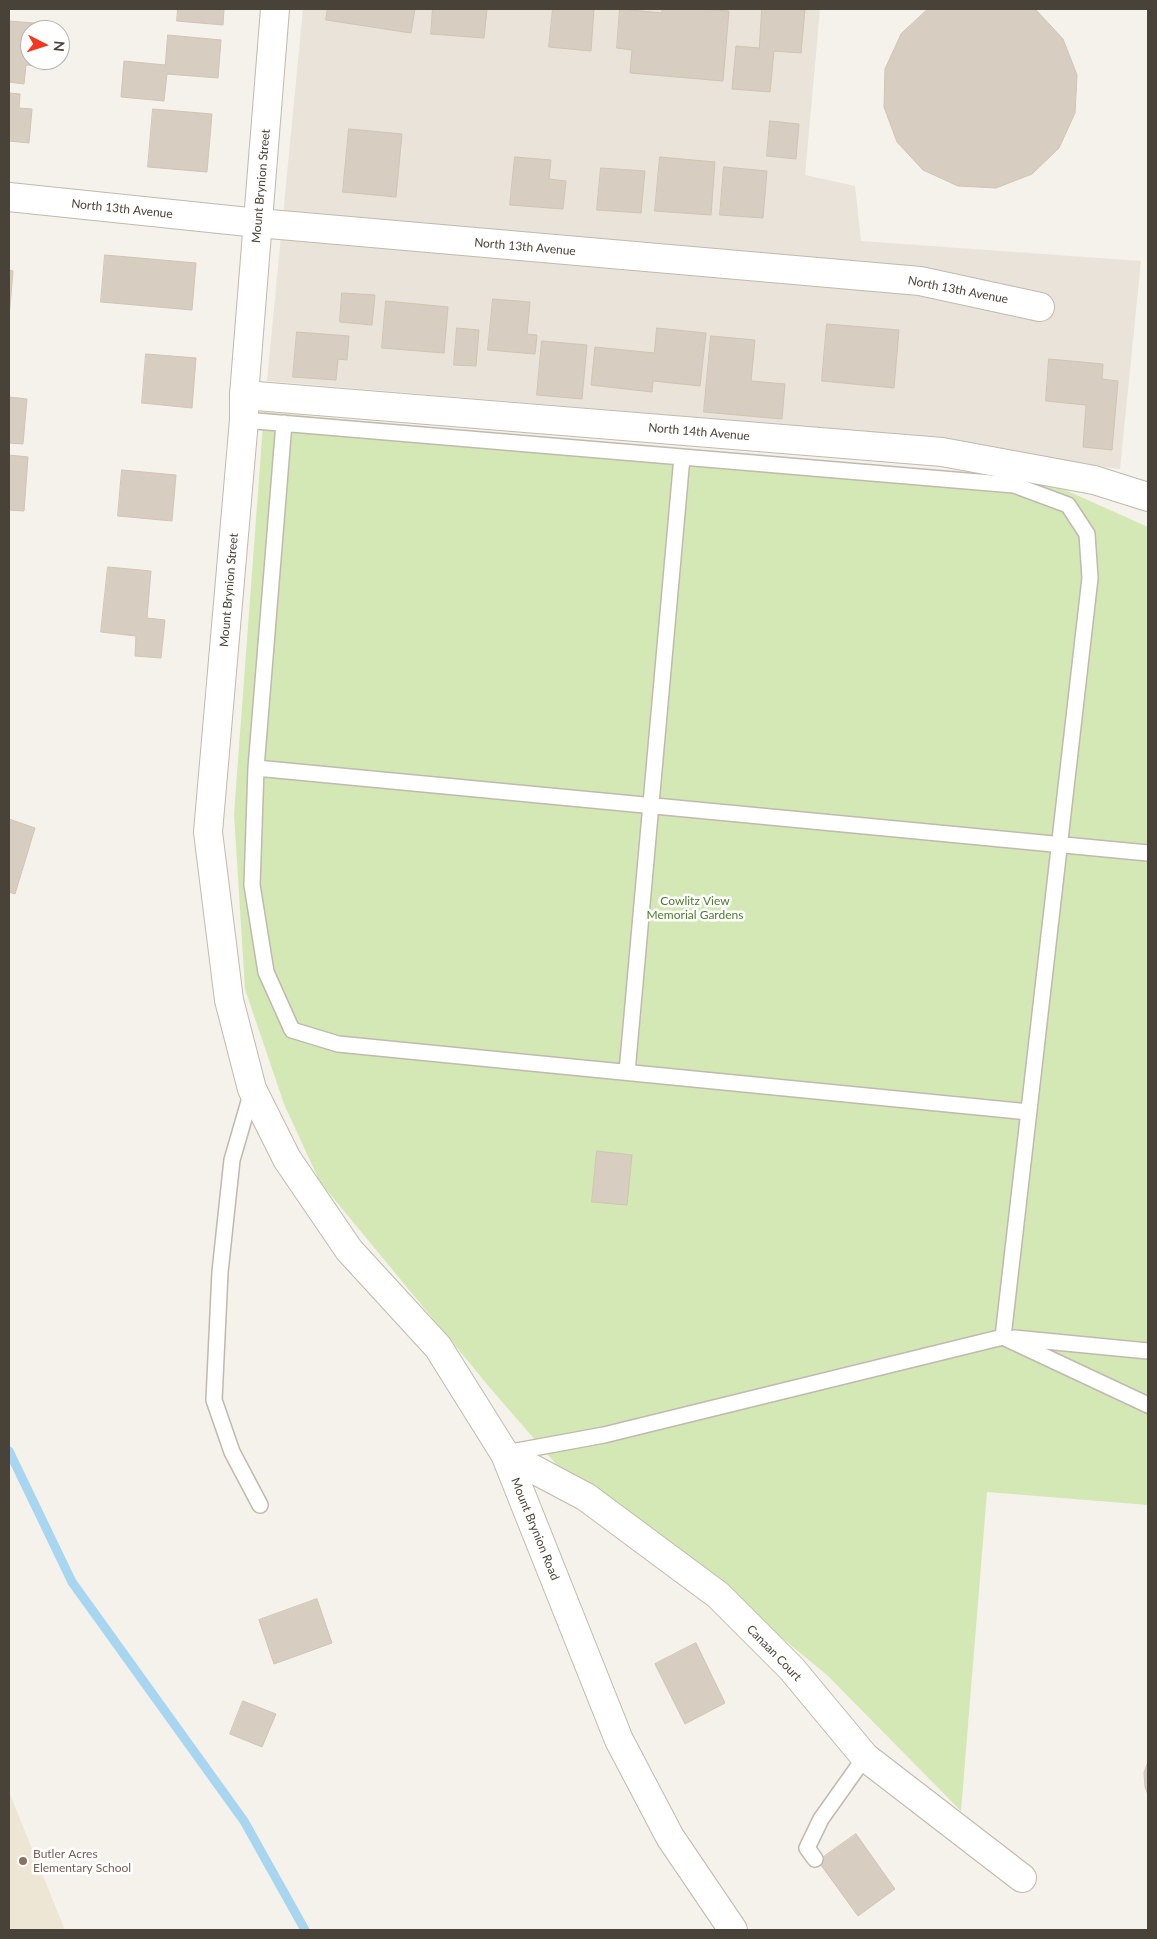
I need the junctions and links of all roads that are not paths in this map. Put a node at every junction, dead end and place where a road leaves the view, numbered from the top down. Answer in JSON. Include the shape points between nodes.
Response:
{"nodes":[{"id":1,"x":275,"y":9,"type":"edge"},
{"id":2,"x":9,"y":197,"type":"edge"},
{"id":3,"x":258,"y":224,"type":"junction"},
{"id":4,"x":1040,"y":307,"type":"dead end"},
{"id":5,"x":244,"y":408,"type":"junction"},
{"id":6,"x":284,"y":423,"type":"junction"},
{"id":7,"x":682,"y":457,"type":"junction"},
{"id":8,"x":1148,"y":497,"type":"edge"},
{"id":9,"x":256,"y":768,"type":"junction"},
{"id":10,"x":651,"y":806,"type":"junction"},
{"id":11,"x":1059,"y":844,"type":"junction"},
{"id":12,"x":1148,"y":853,"type":"edge"},
{"id":13,"x":627,"y":1072,"type":"junction"},
{"id":14,"x":252,"y":1089,"type":"junction"},
{"id":15,"x":1029,"y":1112,"type":"junction"},
{"id":16,"x":287,"y":1159,"type":"joint"},
{"id":17,"x":1003,"y":1337,"type":"junction"},
{"id":18,"x":1148,"y":1350,"type":"edge"},
{"id":19,"x":1148,"y":1405,"type":"edge"},
{"id":20,"x":505,"y":1454,"type":"junction"},
{"id":21,"x":260,"y":1505,"type":"dead end"},
{"id":22,"x":865,"y":1757,"type":"junction"},
{"id":23,"x":815,"y":1859,"type":"dead end"},
{"id":24,"x":1022,"y":1878,"type":"dead end"},
{"id":25,"x":733,"y":1930,"type":"edge"}],
"edges":[{"from":1,"to":3,"type":"street","name":"Mount Brynion Street"},
{"from":2,"to":3,"type":"street","name":"North 13th Avenue"},
{"from":3,"to":4,"type":"street","name":"North 13th Avenue","via":[[920,281]]},
{"from":3,"to":5,"type":"street","name":"Mount Brynion Street"},
{"from":5,"to":6,"type":"lane"},
{"from":5,"to":8,"type":"street","name":"North 14th Avenue","via":[[942,452],[1094,480]]},
{"from":5,"to":14,"type":"street","name":"Mount Brynion Street","via":[[208,832],[229,1000]]},
{"from":6,"to":7,"type":"lane"},
{"from":6,"to":9,"type":"lane"},
{"from":7,"to":10,"type":"lane"},
{"from":7,"to":11,"type":"lane","via":[[1014,485],[1068,505],[1087,534],[1090,578]]},
{"from":9,"to":10,"type":"lane"},
{"from":9,"to":13,"type":"lane","via":[[252,885],[266,972],[292,1030],[338,1044]]},
{"from":10,"to":11,"type":"lane"},
{"from":10,"to":13,"type":"lane"},
{"from":11,"to":12,"type":"lane"},
{"from":11,"to":15,"type":"lane"},
{"from":13,"to":15,"type":"lane"},
{"from":14,"to":16,"type":"street","name":"Mount Brynion Street"},
{"from":14,"to":21,"type":"lane","via":[[232,1160],[220,1272],[214,1400],[232,1452]]},
{"from":15,"to":17,"type":"lane"},
{"from":16,"to":20,"type":"street","name":"Mount Brynion Road","via":[[349,1250],[438,1347]]},
{"from":17,"to":18,"type":"lane"},
{"from":17,"to":19,"type":"lane"},
{"from":17,"to":20,"type":"lane","via":[[604,1435]]},
{"from":20,"to":22,"type":"street","name":"Canaan Court","via":[[586,1497],[718,1595],[791,1668]]},
{"from":20,"to":25,"type":"street","name":"Mount Brynion Road","via":[[619,1740],[670,1838]]},
{"from":22,"to":23,"type":"lane","via":[[821,1819],[807,1848]]},
{"from":22,"to":24,"type":"street","name":"Canaan Court"}]}
